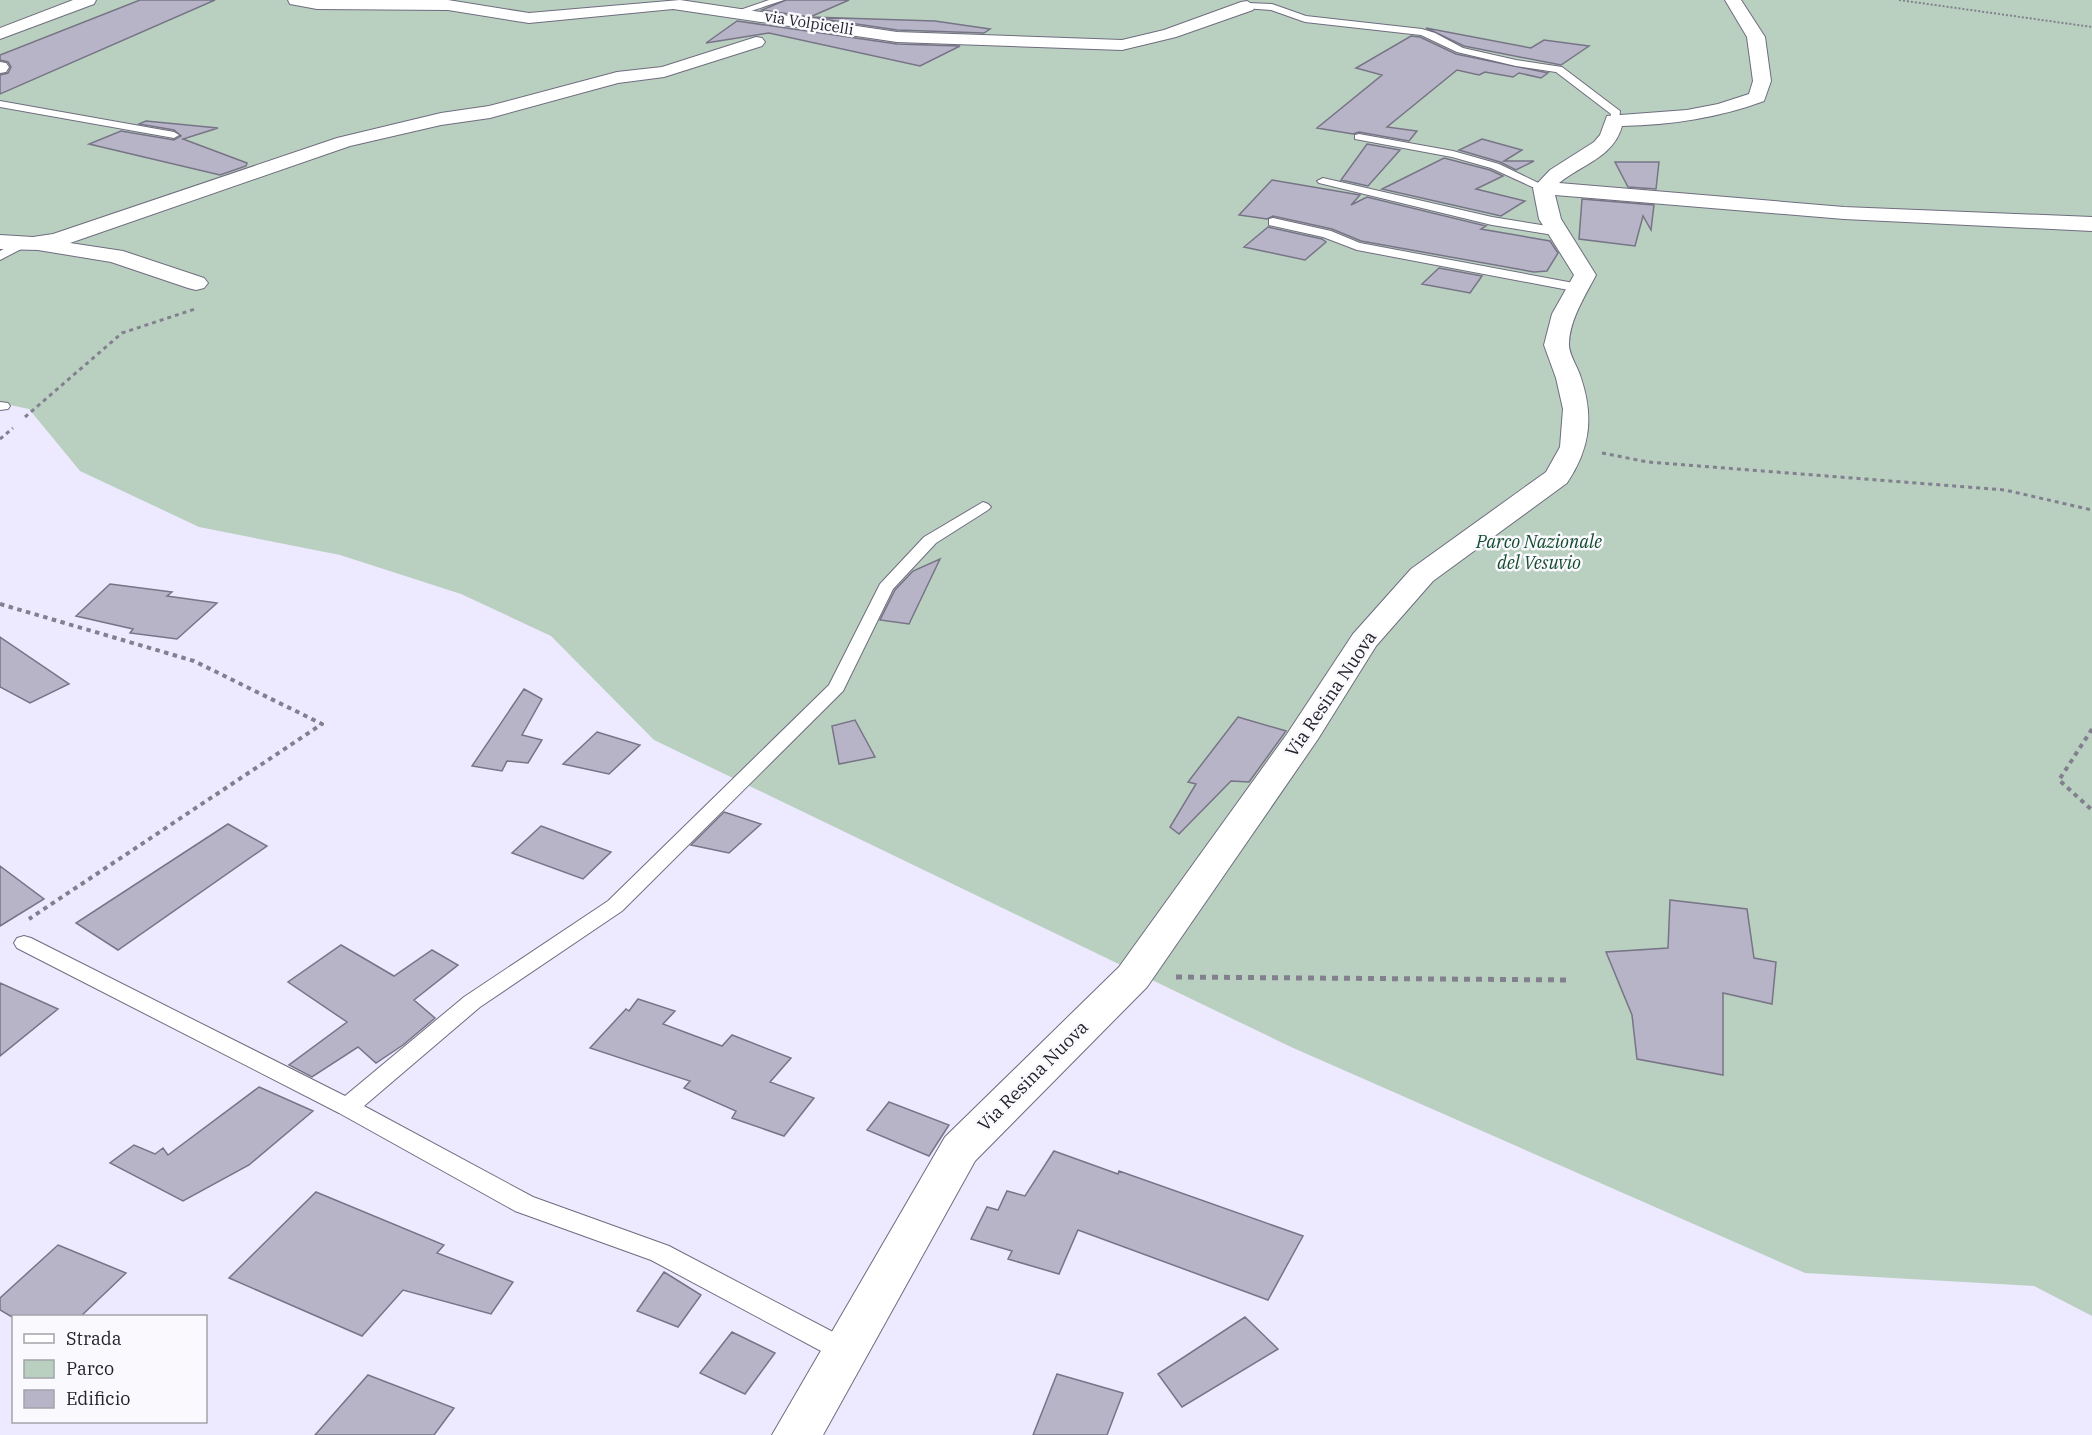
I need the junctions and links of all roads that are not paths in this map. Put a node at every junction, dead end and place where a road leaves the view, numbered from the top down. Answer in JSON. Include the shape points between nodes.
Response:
{"nodes":[{"id":1,"x":88,"y":0,"type":"edge"},
{"id":2,"x":296,"y":0,"type":"edge"},
{"id":3,"x":779,"y":0,"type":"edge"},
{"id":4,"x":1733,"y":0,"type":"edge"},
{"id":5,"x":349,"y":2,"type":"edge"},
{"id":6,"x":1247,"y":6,"type":"joint"},
{"id":7,"x":739,"y":12,"type":"junction"},
{"id":8,"x":0,"y":34,"type":"edge"},
{"id":9,"x":756,"y":42,"type":"dead end"},
{"id":10,"x":0,"y":104,"type":"edge"},
{"id":11,"x":1614,"y":120,"type":"junction"},
{"id":12,"x":174,"y":135,"type":"dead end"},
{"id":13,"x":1359,"y":137,"type":"dead end"},
{"id":14,"x":1323,"y":181,"type":"dead end"},
{"id":15,"x":1543,"y":188,"type":"junction"},
{"id":16,"x":1273,"y":222,"type":"dead end"},
{"id":17,"x":2092,"y":224,"type":"edge"},
{"id":18,"x":1560,"y":232,"type":"junction"},
{"id":19,"x":0,"y":242,"type":"edge"},
{"id":20,"x":28,"y":243,"type":"junction"},
{"id":21,"x":0,"y":255,"type":"edge"},
{"id":22,"x":196,"y":283,"type":"road end"},
{"id":23,"x":1579,"y":288,"type":"junction"},
{"id":24,"x":983,"y":507,"type":"dead end"},
{"id":25,"x":24,"y":943,"type":"road end"},
{"id":26,"x":347,"y":1107,"type":"junction"},
{"id":27,"x":845,"y":1351,"type":"junction"},
{"id":28,"x":797,"y":1435,"type":"edge"}],
"edges":[{"from":1,"to":8,"type":"street"},
{"from":2,"to":5,"type":"street","name":"via Volpicelli","via":[[317,4]]},
{"from":3,"to":7,"type":"lane"},
{"from":4,"to":11,"type":"street","via":[[1756,37],[1762,81],[1757,97],[1731,108],[1653,120]]},
{"from":5,"to":7,"type":"street","name":"via Volpicelli","via":[[448,5],[530,18],[673,4]]},
{"from":6,"to":7,"type":"street","name":"via Volpicelli","via":[[1176,32],[1122,45],[897,37]]},
{"from":6,"to":11,"type":"lane","via":[[1272,7],[1305,19],[1422,32],[1460,50],[1559,69],[1606,103],[1616,113]]},
{"from":9,"to":20,"type":"street","via":[[655,74],[617,78],[490,112],[441,119],[344,142],[57,240]]},
{"from":10,"to":12,"type":"lane"},
{"from":11,"to":15,"type":"street","via":[[1609,138],[1587,158],[1550,178]]},
{"from":13,"to":15,"type":"lane","via":[[1453,154],[1495,166]]},
{"from":14,"to":18,"type":"lane","via":[[1492,221]]},
{"from":15,"to":17,"type":"street","via":[[1844,213]]},
{"from":15,"to":18,"type":"street","via":[[1550,219]]},
{"from":16,"to":23,"type":"lane","via":[[1327,234],[1358,246]]},
{"from":18,"to":23,"type":"street","via":[[1586,275]]},
{"from":19,"to":20,"type":"street"},
{"from":20,"to":21,"type":"lane"},
{"from":20,"to":22,"type":"street","via":[[115,256]]},
{"from":23,"to":27,"type":"street","name":"Via Resina Nuova","via":[[1564,314],[1556,345],[1576,409],[1573,447],[1557,477],[1422,575],[1364,641],[1301,739],[1133,977],[960,1149]]},
{"from":24,"to":26,"type":"lane","via":[[930,540],[886,586],[837,687],[615,906],[472,1002]]},
{"from":25,"to":26,"type":"lane"},
{"from":26,"to":27,"type":"lane","via":[[524,1204],[660,1253]]},
{"from":27,"to":28,"type":"street","name":"Via Resina Nuova"}]}
